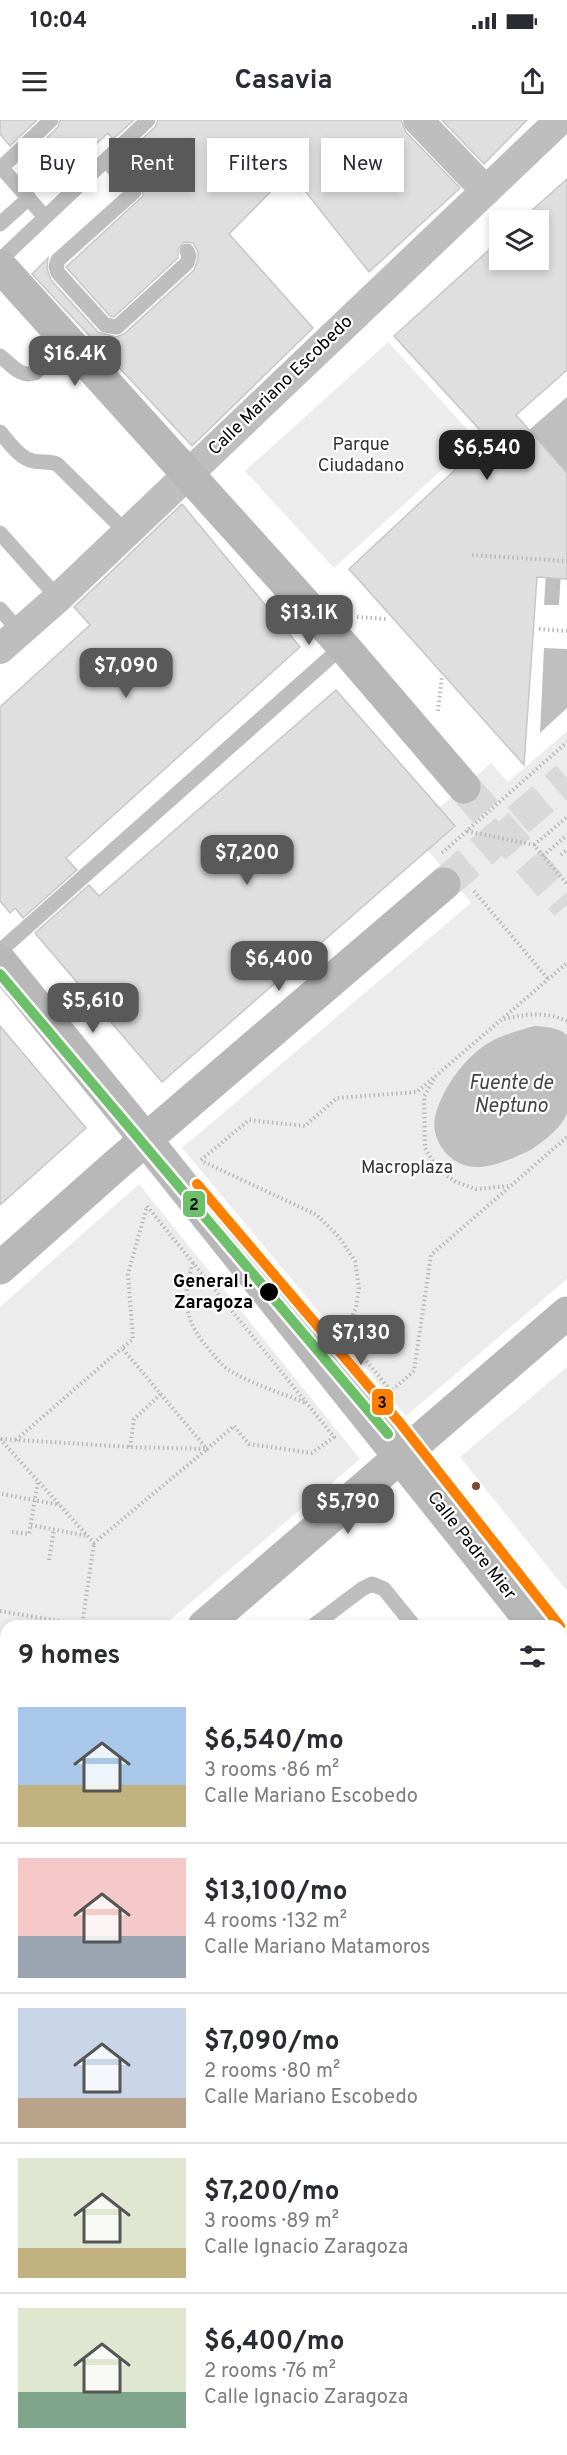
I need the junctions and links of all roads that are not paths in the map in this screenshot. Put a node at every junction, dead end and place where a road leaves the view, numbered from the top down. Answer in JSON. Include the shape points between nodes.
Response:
{"nodes":[{"id":1,"x":51,"y":120,"type":"edge"},
{"id":2,"x":148,"y":120,"type":"edge"},
{"id":3,"x":417,"y":120,"type":"edge"},
{"id":4,"x":560,"y":120,"type":"edge"},
{"id":5,"x":106,"y":160,"type":"junction"},
{"id":6,"x":0,"y":167,"type":"edge"},
{"id":7,"x":486,"y":191,"type":"junction"},
{"id":8,"x":29,"y":198,"type":"junction"},
{"id":9,"x":45,"y":217,"type":"junction"},
{"id":10,"x":0,"y":224,"type":"edge"},
{"id":11,"x":187,"y":251,"type":"dead end"},
{"id":12,"x":0,"y":260,"type":"edge"},
{"id":13,"x":0,"y":266,"type":"edge"},
{"id":14,"x":69,"y":341,"type":"junction"},
{"id":15,"x":0,"y":356,"type":"edge"},
{"id":16,"x":0,"y":432,"type":"edge"},
{"id":17,"x":187,"y":475,"type":"junction"},
{"id":18,"x":126,"y":532,"type":"junction"},
{"id":19,"x":0,"y":533,"type":"edge"},
{"id":20,"x":57,"y":598,"type":"junction"},
{"id":21,"x":6,"y":630,"type":"edge"},
{"id":22,"x":346,"y":631,"type":"junction"},
{"id":23,"x":464,"y":787,"type":"tunnel mouth"},
{"id":24,"x":455,"y":878,"type":"tunnel mouth"},
{"id":25,"x":0,"y":951,"type":"edge"},
{"id":26,"x":0,"y":962,"type":"edge"},
{"id":27,"x":146,"y":1140,"type":"junction"},
{"id":28,"x":0,"y":1268,"type":"edge"},
{"id":29,"x":567,"y":1313,"type":"edge"},
{"id":30,"x":400,"y":1456,"type":"junction"},
{"id":31,"x":211,"y":1620,"type":"edge"},
{"id":32,"x":321,"y":1620,"type":"edge"},
{"id":33,"x":409,"y":1620,"type":"edge"},
{"id":34,"x":530,"y":1620,"type":"edge"}],
"edges":[{"from":1,"to":6,"type":"lane"},
{"from":2,"to":5,"type":"lane"},
{"from":3,"to":7,"type":"street"},
{"from":4,"to":7,"type":"street","name":"Calle Mariano Escobedo"},
{"from":5,"to":9,"type":"lane"},
{"from":5,"to":11,"type":"lane","via":[[131,188],[58,260],[57,270],[66,282],[105,325],[117,327],[187,263]]},
{"from":6,"to":8,"type":"lane"},
{"from":7,"to":17,"type":"street","name":"Calle Mariano Escobedo"},
{"from":8,"to":9,"type":"lane"},
{"from":8,"to":10,"type":"lane"},
{"from":9,"to":12,"type":"lane"},
{"from":13,"to":14,"type":"street"},
{"from":14,"to":15,"type":"lane","via":[[28,375]]},
{"from":14,"to":17,"type":"street"},
{"from":16,"to":18,"type":"lane","via":[[23,457],[50,461],[64,469]]},
{"from":17,"to":18,"type":"street","name":"Calle Mariano Escobedo"},
{"from":17,"to":22,"type":"street"},
{"from":18,"to":20,"type":"street","name":"Calle Mariano Escobedo"},
{"from":19,"to":20,"type":"lane"},
{"from":20,"to":21,"type":"street","name":"Calle Mariano Escobedo"},
{"from":22,"to":23,"type":"street"},
{"from":22,"to":25,"type":"lane"},
{"from":24,"to":27,"type":"street"},
{"from":26,"to":27,"type":"street","name":"Calle Padre Mier"},
{"from":27,"to":28,"type":"street"},
{"from":27,"to":30,"type":"street","name":"Calle Padre Mier"},
{"from":29,"to":30,"type":"street"},
{"from":30,"to":31,"type":"street"},
{"from":30,"to":34,"type":"street","name":"Calle Padre Mier"},
{"from":32,"to":33,"type":"lane","via":[[372,1584],[384,1589]]}]}
